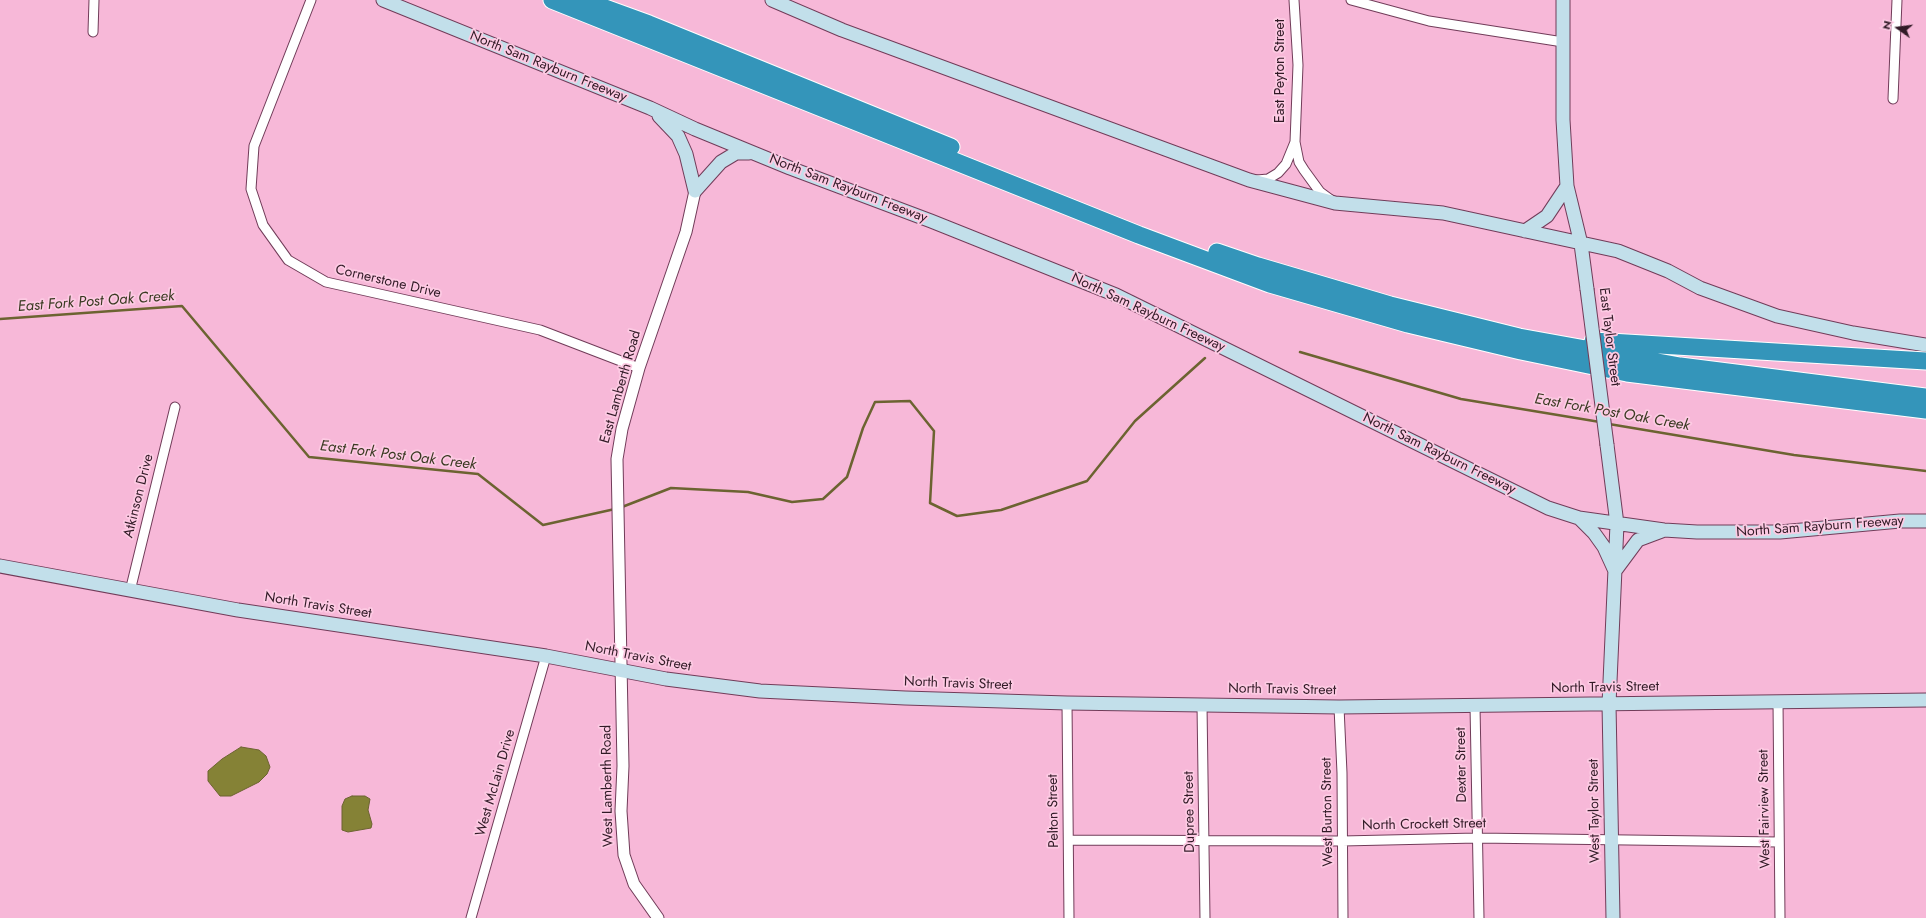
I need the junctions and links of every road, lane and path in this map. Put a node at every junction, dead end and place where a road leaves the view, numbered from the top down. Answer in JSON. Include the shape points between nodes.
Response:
{"nodes":[{"id":1,"x":94,"y":0,"type":"edge"},
{"id":2,"x":311,"y":0,"type":"edge"},
{"id":3,"x":383,"y":0,"type":"edge"},
{"id":4,"x":552,"y":0,"type":"edge"},
{"id":5,"x":583,"y":0,"type":"edge"},
{"id":6,"x":772,"y":0,"type":"edge"},
{"id":7,"x":1294,"y":0,"type":"edge"},
{"id":8,"x":1352,"y":0,"type":"edge"},
{"id":9,"x":1563,"y":0,"type":"edge"},
{"id":10,"x":1897,"y":0,"type":"edge"},
{"id":11,"x":93,"y":32,"type":"dead end"},
{"id":12,"x":1563,"y":42,"type":"junction"},
{"id":13,"x":1893,"y":99,"type":"dead end"},
{"id":14,"x":650,"y":108,"type":"junction"},
{"id":15,"x":1295,"y":142,"type":"junction"},
{"id":16,"x":754,"y":153,"type":"junction"},
{"id":17,"x":1249,"y":180,"type":"junction"},
{"id":18,"x":1567,"y":186,"type":"junction"},
{"id":19,"x":695,"y":191,"type":"junction"},
{"id":20,"x":1335,"y":203,"type":"junction"},
{"id":21,"x":1525,"y":231,"type":"junction"},
{"id":22,"x":1581,"y":244,"type":"junction"},
{"id":23,"x":1518,"y":336,"type":"junction"},
{"id":24,"x":1926,"y":345,"type":"edge"},
{"id":25,"x":1926,"y":361,"type":"edge"},
{"id":26,"x":640,"y":368,"type":"junction"},
{"id":27,"x":1926,"y":397,"type":"edge"},
{"id":28,"x":175,"y":407,"type":"dead end"},
{"id":29,"x":1926,"y":410,"type":"edge"},
{"id":30,"x":1579,"y":518,"type":"junction"},
{"id":31,"x":1926,"y":521,"type":"edge"},
{"id":32,"x":1617,"y":524,"type":"junction"},
{"id":33,"x":1664,"y":530,"type":"junction"},
{"id":34,"x":0,"y":566,"type":"edge"},
{"id":35,"x":1615,"y":571,"type":"junction"},
{"id":36,"x":130,"y":592,"type":"junction"},
{"id":37,"x":546,"y":656,"type":"junction"},
{"id":38,"x":621,"y":669,"type":"junction"},
{"id":39,"x":1926,"y":700,"type":"edge"},
{"id":40,"x":1778,"y":701,"type":"junction"},
{"id":41,"x":1067,"y":703,"type":"junction"},
{"id":42,"x":1609,"y":704,"type":"junction"},
{"id":43,"x":1202,"y":705,"type":"junction"},
{"id":44,"x":1475,"y":706,"type":"junction"},
{"id":45,"x":1339,"y":707,"type":"junction"},
{"id":46,"x":1477,"y":838,"type":"junction"},
{"id":47,"x":1612,"y":839,"type":"junction"},
{"id":48,"x":1069,"y":840,"type":"junction"},
{"id":49,"x":1205,"y":840,"type":"junction"},
{"id":50,"x":1342,"y":841,"type":"junction"},
{"id":51,"x":1779,"y":842,"type":"junction"},
{"id":52,"x":471,"y":918,"type":"edge"},
{"id":53,"x":658,"y":918,"type":"edge"},
{"id":54,"x":1069,"y":918,"type":"edge"},
{"id":55,"x":1205,"y":918,"type":"edge"},
{"id":56,"x":1343,"y":918,"type":"edge"},
{"id":57,"x":1479,"y":918,"type":"edge"},
{"id":58,"x":1613,"y":918,"type":"edge"},
{"id":59,"x":1780,"y":918,"type":"edge"}],
"edges":[{"from":1,"to":11,"type":"street"},
{"from":2,"to":26,"type":"street","name":"Cornerstone Drive","via":[[254,146],[251,189],[263,225],[288,260],[326,282],[540,330]]},
{"from":3,"to":14,"type":"main road","name":"North Sam Rayburn Freeway"},
{"from":4,"to":29,"type":"highway","via":[[1132,232],[1278,287],[1408,324],[1627,374]]},
{"from":5,"to":23,"type":"highway","via":[[1163,234],[1382,303]]},
{"from":6,"to":17,"type":"main road","via":[[842,30]]},
{"from":7,"to":15,"type":"street","name":"East Peyton Street","via":[[1298,65]]},
{"from":8,"to":12,"type":"street","via":[[1429,21]]},
{"from":9,"to":12,"type":"main road","name":"East Taylor Street"},
{"from":10,"to":13,"type":"street"},
{"from":12,"to":18,"type":"main road","name":"East Taylor Street","via":[[1563,120]]},
{"from":14,"to":16,"type":"main road","name":"North Sam Rayburn Freeway"},
{"from":14,"to":19,"type":"main road","via":[[678,136],[686,154]]},
{"from":15,"to":17,"type":"street","name":"East Peyton Street","via":[[1286,164],[1278,173],[1268,179]]},
{"from":15,"to":20,"type":"street","name":"East Peyton Street","via":[[1299,162],[1310,180],[1320,192]]},
{"from":16,"to":19,"type":"main road","via":[[736,153],[721,162]]},
{"from":16,"to":30,"type":"main road","name":"North Sam Rayburn Freeway","via":[[1116,295],[1548,508]]},
{"from":17,"to":20,"type":"main road"},
{"from":18,"to":21,"type":"main road","via":[[1547,216]]},
{"from":18,"to":22,"type":"main road","name":"East Taylor Street"},
{"from":19,"to":26,"type":"street","name":"East Lamberth Road","via":[[686,232]]},
{"from":20,"to":21,"type":"main road","via":[[1443,213]]},
{"from":21,"to":22,"type":"main road"},
{"from":22,"to":24,"type":"main road","via":[[1618,251],[1638,258],[1700,288],[1777,316],[1853,333]]},
{"from":22,"to":32,"type":"main road","name":"East Taylor Street","bridge":true},
{"from":23,"to":25,"type":"highway"},
{"from":23,"to":27,"type":"highway","via":[[1680,366]]},
{"from":26,"to":38,"type":"street","name":"East Lamberth Road","via":[[616,459]]},
{"from":28,"to":36,"type":"street","name":"Atkinson Drive"},
{"from":30,"to":32,"type":"main road","name":"North Sam Rayburn Freeway"},
{"from":30,"to":35,"type":"main road","via":[[1604,547]]},
{"from":31,"to":33,"type":"main road","name":"North Sam Rayburn Freeway","via":[[1780,532]]},
{"from":32,"to":33,"type":"main road","name":"North Sam Rayburn Freeway"},
{"from":32,"to":35,"type":"main road","name":"East Taylor Street"},
{"from":33,"to":35,"type":"main road","via":[[1638,540]]},
{"from":34,"to":36,"type":"main road","name":"North Travis Street"},
{"from":35,"to":42,"type":"main road","name":"East Taylor Street"},
{"from":36,"to":37,"type":"main road","name":"North Travis Street"},
{"from":37,"to":38,"type":"main road","name":"North Travis Street"},
{"from":37,"to":52,"type":"street","name":"West McLain Drive"},
{"from":38,"to":41,"type":"main road","name":"North Travis Street","via":[[666,679],[760,691]]},
{"from":38,"to":53,"type":"street","name":"West Lamberth Road","via":[[621,811],[624,855],[634,884]]},
{"from":39,"to":40,"type":"main road","name":"North Travis Street"},
{"from":40,"to":42,"type":"main road","name":"North Travis Street"},
{"from":40,"to":51,"type":"street","name":"West Fairview Street"},
{"from":41,"to":43,"type":"main road","name":"North Travis Street"},
{"from":41,"to":48,"type":"street","name":"Pelton Street"},
{"from":42,"to":44,"type":"main road","name":"North Travis Street"},
{"from":42,"to":47,"type":"main road","name":"West Taylor Street"},
{"from":43,"to":45,"type":"main road","name":"North Travis Street"},
{"from":43,"to":49,"type":"street","name":"Dupree Street"},
{"from":44,"to":45,"type":"main road","name":"North Travis Street"},
{"from":44,"to":46,"type":"street","name":"Dexter Street"},
{"from":45,"to":50,"type":"street","name":"West Burton Street"},
{"from":46,"to":47,"type":"street","name":"North Crockett Street"},
{"from":46,"to":50,"type":"street","name":"North Crockett Street"},
{"from":46,"to":57,"type":"street","name":"Dexter Street"},
{"from":47,"to":51,"type":"street","name":"North Crockett Street"},
{"from":47,"to":58,"type":"main road","name":"West Taylor Street"},
{"from":48,"to":49,"type":"street","name":"North Crockett Street"},
{"from":48,"to":54,"type":"street","name":"Pelton Street"},
{"from":49,"to":50,"type":"street","name":"North Crockett Street"},
{"from":49,"to":55,"type":"street","name":"Dupree Street"},
{"from":50,"to":56,"type":"street","name":"West Burton Street"},
{"from":51,"to":59,"type":"street","name":"West Fairview Street"}]}
